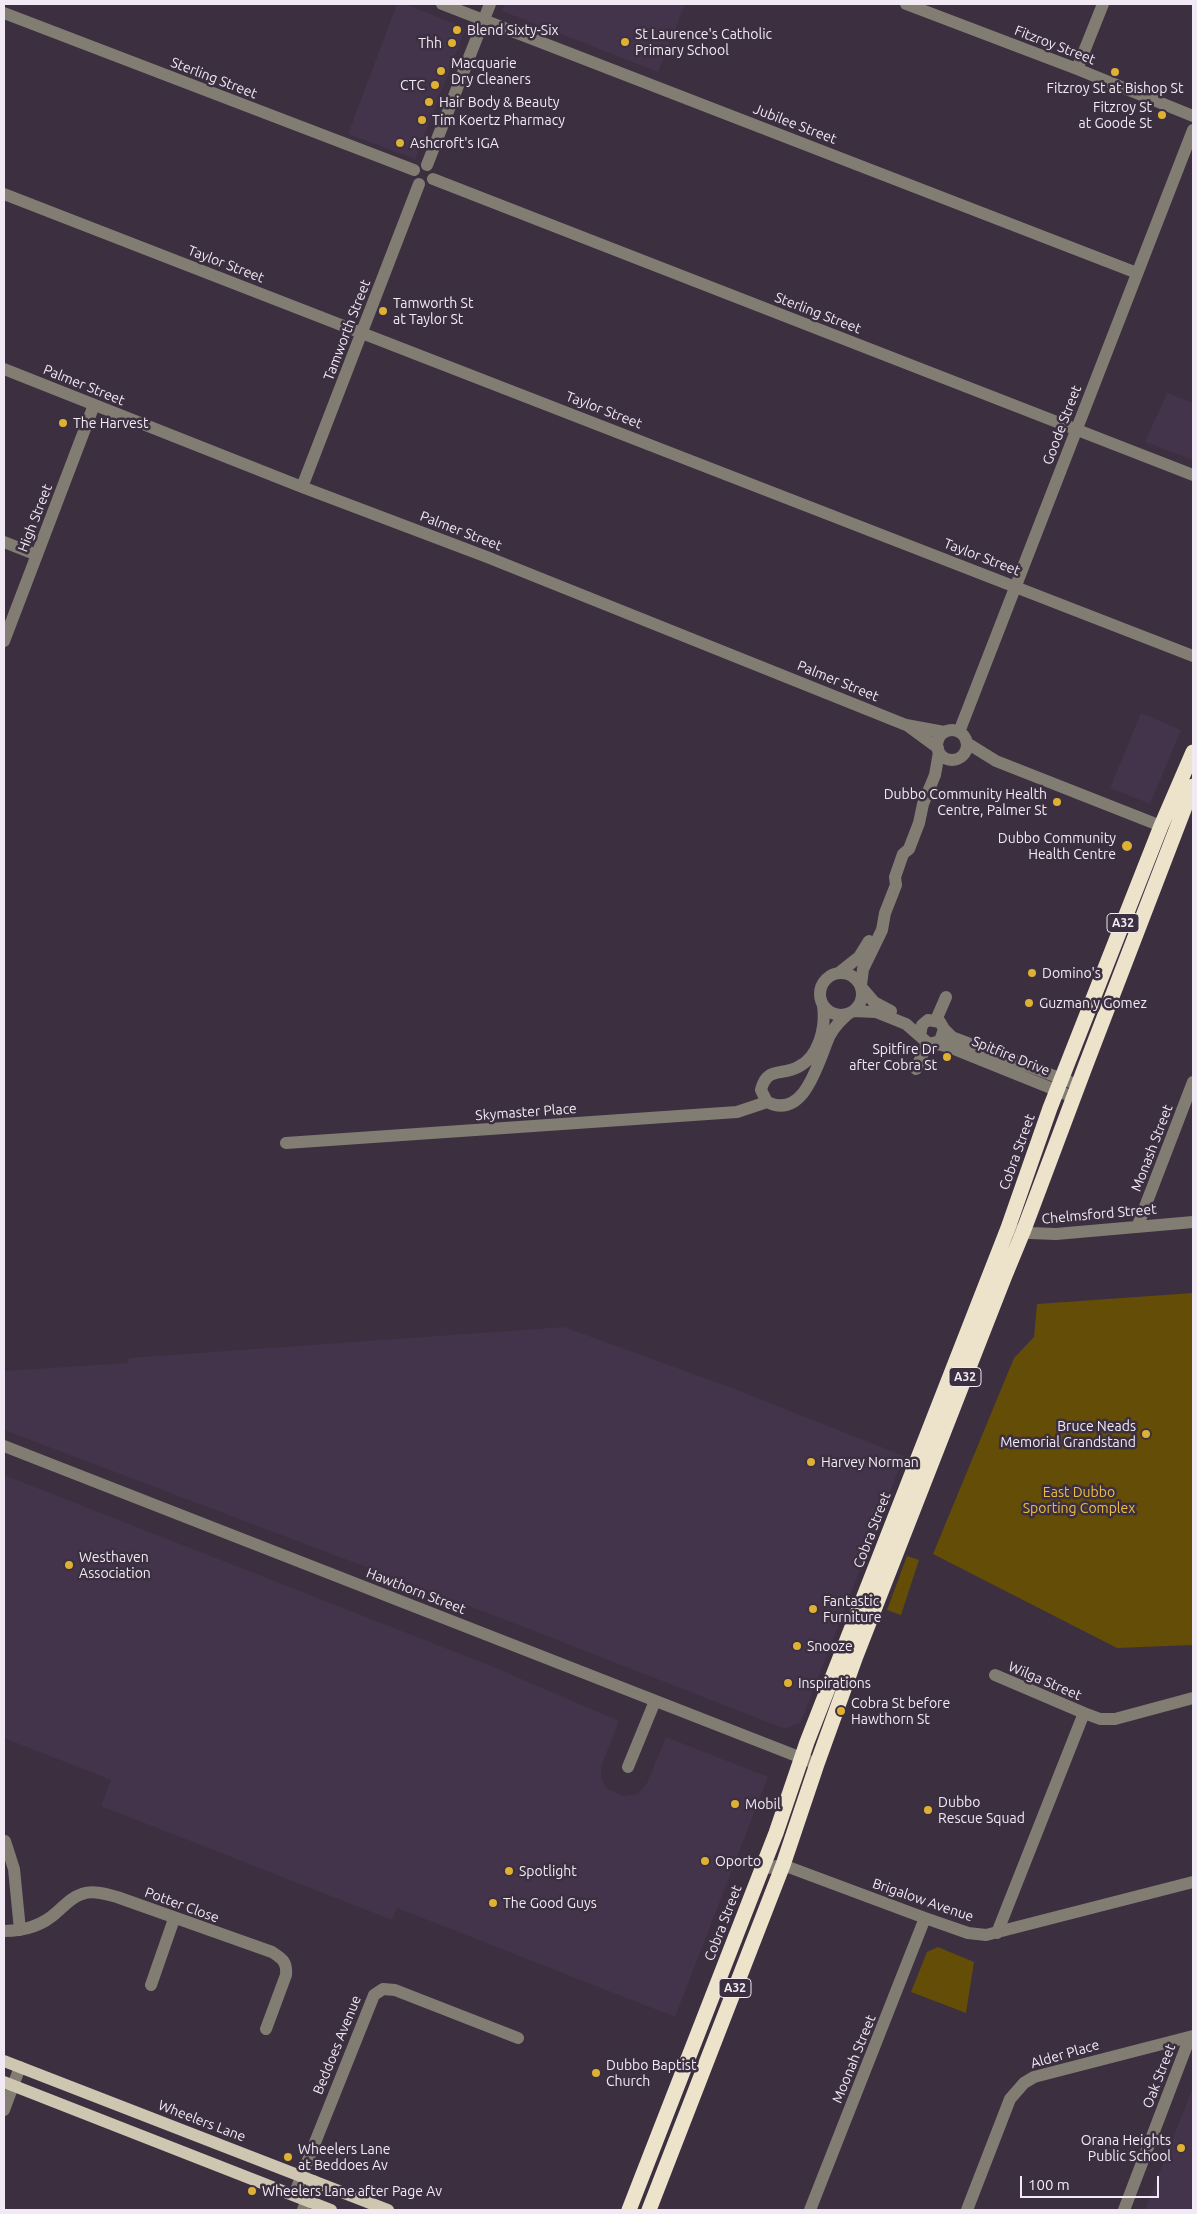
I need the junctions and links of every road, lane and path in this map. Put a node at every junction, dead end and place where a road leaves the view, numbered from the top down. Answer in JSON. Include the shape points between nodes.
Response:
{"nodes":[{"id":1,"x":442,"y":4,"type":"edge"},
{"id":2,"x":490,"y":4,"type":"edge"},
{"id":3,"x":906,"y":4,"type":"edge"},
{"id":4,"x":1102,"y":4,"type":"edge"},
{"id":5,"x":4,"y":13,"type":"edge"},
{"id":6,"x":484,"y":20,"type":"junction"},
{"id":7,"x":1077,"y":69,"type":"junction"},
{"id":8,"x":1193,"y":116,"type":"edge"},
{"id":9,"x":1193,"y":130,"type":"edge"},
{"id":10,"x":427,"y":165,"type":"junction"},
{"id":11,"x":414,"y":170,"type":"junction"},
{"id":12,"x":433,"y":179,"type":"junction"},
{"id":13,"x":419,"y":184,"type":"junction"},
{"id":14,"x":4,"y":194,"type":"edge"},
{"id":15,"x":1137,"y":273,"type":"junction"},
{"id":16,"x":362,"y":333,"type":"junction"},
{"id":17,"x":4,"y":370,"type":"edge"},
{"id":18,"x":94,"y":405,"type":"junction"},
{"id":19,"x":1076,"y":429,"type":"junction"},
{"id":20,"x":1193,"y":475,"type":"edge"},
{"id":21,"x":302,"y":487,"type":"junction"},
{"id":22,"x":4,"y":542,"type":"edge"},
{"id":23,"x":37,"y":554,"type":"junction"},
{"id":24,"x":1016,"y":587,"type":"junction"},
{"id":25,"x":4,"y":641,"type":"edge"},
{"id":26,"x":1193,"y":656,"type":"edge"},
{"id":27,"x":906,"y":725,"type":"junction"},
{"id":28,"x":944,"y":732,"type":"junction"},
{"id":29,"x":959,"y":732,"type":"junction"},
{"id":30,"x":967,"y":743,"type":"junction"},
{"id":31,"x":938,"y":750,"type":"junction"},
{"id":32,"x":1193,"y":752,"type":"edge"},
{"id":33,"x":959,"y":758,"type":"junction"},
{"id":34,"x":996,"y":761,"type":"junction"},
{"id":35,"x":1193,"y":761,"type":"edge"},
{"id":36,"x":1191,"y":792,"type":"edge"},
{"id":37,"x":1172,"y":804,"type":"junction"},
{"id":38,"x":919,"y":823,"type":"junction"},
{"id":39,"x":1161,"y":826,"type":"junction"},
{"id":40,"x":885,"y":914,"type":"junction"},
{"id":41,"x":840,"y":972,"type":"junction"},
{"id":42,"x":861,"y":987,"type":"junction"},
{"id":43,"x":946,"y":997,"type":"dead end"},
{"id":44,"x":823,"y":1006,"type":"junction"},
{"id":45,"x":851,"y":1012,"type":"junction"},
{"id":46,"x":936,"y":1023,"type":"junction"},
{"id":47,"x":928,"y":1041,"type":"junction"},
{"id":48,"x":916,"y":1069,"type":"dead end"},
{"id":49,"x":1193,"y":1082,"type":"edge"},
{"id":50,"x":1059,"y":1085,"type":"junction"},
{"id":51,"x":1076,"y":1091,"type":"junction"},
{"id":52,"x":767,"y":1102,"type":"junction"},
{"id":53,"x":286,"y":1143,"type":"dead end"},
{"id":54,"x":1193,"y":1222,"type":"edge"},
{"id":55,"x":1138,"y":1225,"type":"junction"},
{"id":56,"x":1008,"y":1228,"type":"junction"},
{"id":57,"x":1024,"y":1232,"type":"junction"},
{"id":58,"x":4,"y":1446,"type":"edge"},
{"id":59,"x":995,"y":1676,"type":"dead end"},
{"id":60,"x":1193,"y":1698,"type":"edge"},
{"id":61,"x":655,"y":1701,"type":"junction"},
{"id":62,"x":1084,"y":1713,"type":"junction"},
{"id":63,"x":801,"y":1758,"type":"junction"},
{"id":64,"x":816,"y":1764,"type":"junction"},
{"id":65,"x":628,"y":1768,"type":"dead end"},
{"id":66,"x":5,"y":1841,"type":"edge"},
{"id":67,"x":783,"y":1865,"type":"junction"},
{"id":68,"x":762,"y":1869,"type":"junction"},
{"id":69,"x":1193,"y":1882,"type":"edge"},
{"id":70,"x":926,"y":1918,"type":"junction"},
{"id":71,"x":174,"y":1919,"type":"junction"},
{"id":72,"x":4,"y":1930,"type":"edge"},
{"id":73,"x":20,"y":1930,"type":"junction"},
{"id":74,"x":997,"y":1933,"type":"junction"},
{"id":75,"x":151,"y":1984,"type":"dead end"},
{"id":76,"x":266,"y":2029,"type":"dead end"},
{"id":77,"x":1192,"y":2036,"type":"edge"},
{"id":78,"x":518,"y":2038,"type":"dead end"},
{"id":79,"x":4,"y":2061,"type":"edge"},
{"id":80,"x":20,"y":2067,"type":"junction"},
{"id":81,"x":8,"y":2084,"type":"edge"},
{"id":82,"x":4,"y":2110,"type":"edge"},
{"id":83,"x":301,"y":2176,"type":"junction"},
{"id":84,"x":314,"y":2181,"type":"junction"},
{"id":85,"x":294,"y":2195,"type":"junction"},
{"id":86,"x":305,"y":2205,"type":"edge"},
{"id":87,"x":332,"y":2210,"type":"edge"},
{"id":88,"x":388,"y":2210,"type":"edge"},
{"id":89,"x":629,"y":2210,"type":"edge"},
{"id":90,"x":649,"y":2210,"type":"edge"},
{"id":91,"x":810,"y":2210,"type":"edge"},
{"id":92,"x":967,"y":2210,"type":"edge"},
{"id":93,"x":1124,"y":2210,"type":"edge"}],
"edges":[{"from":1,"to":6,"type":"street","name":"Jubilee Street"},
{"from":2,"to":6,"type":"street"},
{"from":3,"to":7,"type":"street","name":"Fitzroy Street"},
{"from":4,"to":7,"type":"street"},
{"from":5,"to":11,"type":"street","name":"Sterling Street"},
{"from":6,"to":10,"type":"street"},
{"from":6,"to":15,"type":"street","name":"Jubilee Street"},
{"from":7,"to":8,"type":"street","name":"Fitzroy Street"},
{"from":9,"to":15,"type":"street","name":"Goode Street"},
{"from":10,"to":11,"type":"street"},
{"from":10,"to":12,"type":"street","via":[[432,169]]},
{"from":11,"to":13,"type":"street","via":[[414,180]]},
{"from":12,"to":13,"type":"street","via":[[426,185]]},
{"from":12,"to":19,"type":"street","name":"Sterling Street"},
{"from":13,"to":16,"type":"street","name":"Tamworth Street"},
{"from":14,"to":16,"type":"street","name":"Taylor Street"},
{"from":15,"to":19,"type":"street","name":"Goode Street"},
{"from":16,"to":21,"type":"street","name":"Tamworth Street"},
{"from":16,"to":24,"type":"street","name":"Taylor Street"},
{"from":17,"to":18,"type":"street","name":"Palmer Street"},
{"from":18,"to":21,"type":"street","name":"Palmer Street"},
{"from":18,"to":23,"type":"street","name":"High Street"},
{"from":19,"to":20,"type":"street","name":"Sterling Street"},
{"from":19,"to":24,"type":"street","name":"Goode Street"},
{"from":21,"to":27,"type":"street","name":"Palmer Street"},
{"from":22,"to":23,"type":"street"},
{"from":23,"to":25,"type":"street","name":"High Street"},
{"from":24,"to":26,"type":"street","name":"Taylor Street"},
{"from":24,"to":29,"type":"street","name":"Goode Street"},
{"from":27,"to":28,"type":"street","name":"Palmer Street"},
{"from":27,"to":31,"type":"street","name":"Palmer Street"},
{"from":28,"to":29,"type":"street"},
{"from":28,"to":31,"type":"street","via":[[938,740]]},
{"from":29,"to":30,"type":"street"},
{"from":30,"to":33,"type":"street"},
{"from":30,"to":34,"type":"street"},
{"from":31,"to":33,"type":"street","via":[[944,758]]},
{"from":31,"to":38,"type":"street","via":[[935,775]]},
{"from":32,"to":37,"type":"highway","name":"Cobra Street","number":"A32"},
{"from":33,"to":34,"type":"street"},
{"from":33,"to":38,"type":"street","via":[[946,771]]},
{"from":34,"to":39,"type":"street"},
{"from":35,"to":37,"type":"highway"},
{"from":36,"to":39,"type":"highway","via":[[1176,820]]},
{"from":36,"to":51,"type":"highway","number":"A32"},
{"from":37,"to":39,"type":"highway","name":"Cobra Street","number":"A32"},
{"from":38,"to":40,"type":"street","via":[[909,849],[903,854]]},
{"from":39,"to":50,"type":"highway","name":"Cobra Street","number":"A32"},
{"from":40,"to":41,"type":"street","via":[[859,957]]},
{"from":40,"to":42,"type":"street","via":[[882,930],[863,969]]},
{"from":41,"to":42,"type":"street","via":[[852,975]]},
{"from":41,"to":44,"type":"street","via":[[828,977],[820,987]]},
{"from":42,"to":45,"type":"street","via":[[861,1001]]},
{"from":42,"to":46,"type":"street","name":"Spitfire Drive","via":[[884,1008]]},
{"from":43,"to":46,"type":"street"},
{"from":44,"to":45,"type":"street","via":[[834,1014]]},
{"from":44,"to":52,"type":"street","via":[[824,1024],[814,1051],[799,1067],[767,1078],[761,1090]]},
{"from":45,"to":47,"type":"street","name":"Spitfire Drive","via":[[882,1014],[906,1024]]},
{"from":45,"to":52,"type":"street","name":"Skymaster Place","via":[[834,1028],[813,1080],[803,1092],[787,1104]]},
{"from":46,"to":47,"type":"street","via":[[922,1025]]},
{"from":46,"to":47,"type":"street","via":[[943,1038]]},
{"from":46,"to":50,"type":"street","name":"Spitfire Drive","via":[[952,1037]]},
{"from":47,"to":48,"type":"street"},
{"from":47,"to":50,"type":"street","name":"Spitfire Drive"},
{"from":49,"to":55,"type":"street","name":"Monash Street"},
{"from":50,"to":51,"type":"street","name":"Spitfire Drive"},
{"from":50,"to":56,"type":"highway","name":"Cobra Street","number":"A32"},
{"from":51,"to":57,"type":"highway","number":"A32"},
{"from":52,"to":53,"type":"street","name":"Skymaster Place","via":[[737,1112]]},
{"from":54,"to":55,"type":"street","name":"Chelmsford Street"},
{"from":55,"to":57,"type":"street","name":"Chelmsford Street","via":[[1056,1234]]},
{"from":56,"to":57,"type":"street","name":"Chelmsford Street"},
{"from":56,"to":63,"type":"highway","name":"Cobra Street","number":"A32"},
{"from":57,"to":64,"type":"highway","number":"A32"},
{"from":58,"to":61,"type":"street","name":"Hawthorn Street"},
{"from":59,"to":62,"type":"street","name":"Wilga Street"},
{"from":60,"to":62,"type":"street","name":"Wilga Street","via":[[1115,1719],[1100,1719]]},
{"from":61,"to":63,"type":"street","name":"Hawthorn Street"},
{"from":61,"to":65,"type":"street"},
{"from":62,"to":74,"type":"street"},
{"from":63,"to":64,"type":"street","name":"Hawthorn Street"},
{"from":63,"to":68,"type":"highway","name":"Cobra Street","number":"A32"},
{"from":64,"to":67,"type":"highway","number":"A32"},
{"from":66,"to":73,"type":"street","via":[[14,1869]]},
{"from":67,"to":68,"type":"street"},
{"from":67,"to":70,"type":"street","name":"Brigalow Avenue"},
{"from":67,"to":90,"type":"highway","number":"A32"},
{"from":68,"to":89,"type":"highway","name":"Cobra Street","number":"A32"},
{"from":69,"to":74,"type":"street","name":"Brigalow Avenue"},
{"from":70,"to":74,"type":"street","name":"Brigalow Avenue","via":[[968,1932]]},
{"from":70,"to":91,"type":"street","name":"Moonah Street"},
{"from":71,"to":73,"type":"street","name":"Potter Close","via":[[94,1892],[72,1898],[47,1920]]},
{"from":71,"to":75,"type":"street"},
{"from":71,"to":76,"type":"street","name":"Potter Close","via":[[282,1958],[287,1966],[286,1975]]},
{"from":72,"to":73,"type":"street","name":"Potter Close"},
{"from":77,"to":92,"type":"street","name":"Alder Place","via":[[1034,2077],[1024,2083],[1010,2099]]},
{"from":77,"to":93,"type":"street","name":"Oak Street"},
{"from":78,"to":83,"type":"street","name":"Beddoes Avenue","via":[[395,1990],[383,1989],[374,1995],[368,2007]]},
{"from":79,"to":80,"type":"main road","name":"Wheelers Lane"},
{"from":80,"to":81,"type":"street"},
{"from":80,"to":83,"type":"main road","name":"Wheelers Lane"},
{"from":81,"to":82,"type":"street"},
{"from":81,"to":85,"type":"main road"},
{"from":83,"to":84,"type":"main road","name":"Wheelers Lane"},
{"from":83,"to":85,"type":"street","name":"Beddoes Avenue"},
{"from":84,"to":86,"type":"street"},
{"from":84,"to":88,"type":"main road","name":"Wheelers Lane"},
{"from":85,"to":86,"type":"main road"},
{"from":86,"to":87,"type":"main road"}]}
